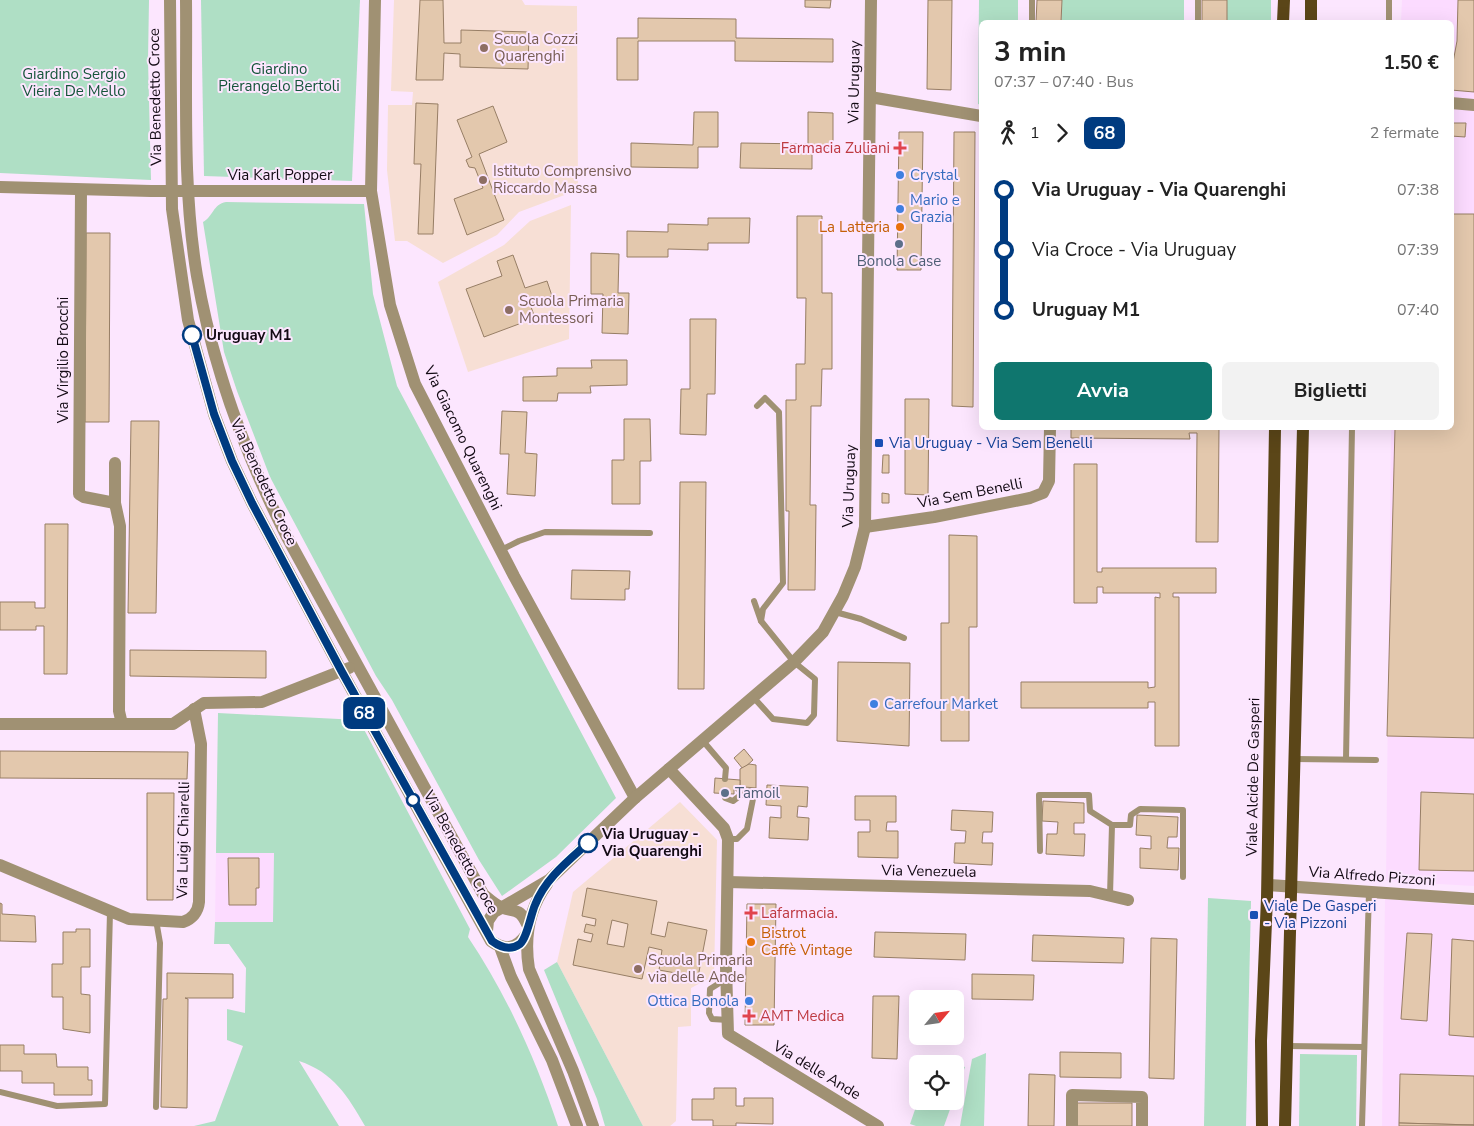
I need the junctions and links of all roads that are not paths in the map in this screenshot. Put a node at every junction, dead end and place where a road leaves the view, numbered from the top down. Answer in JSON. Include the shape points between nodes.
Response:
{"nodes":[{"id":1,"x":170,"y":0,"type":"edge"},
{"id":2,"x":186,"y":0,"type":"edge"},
{"id":3,"x":375,"y":0,"type":"edge"},
{"id":4,"x":871,"y":0,"type":"edge"},
{"id":5,"x":1032,"y":0,"type":"edge"},
{"id":6,"x":1198,"y":0,"type":"edge"},
{"id":7,"x":1284,"y":0,"type":"edge"},
{"id":8,"x":1311,"y":0,"type":"edge"},
{"id":9,"x":1389,"y":0,"type":"edge"},
{"id":10,"x":1032,"y":20,"type":"edge"},
{"id":11,"x":1198,"y":20,"type":"edge"},
{"id":12,"x":1283,"y":20,"type":"edge"},
{"id":13,"x":1311,"y":20,"type":"edge"},
{"id":14,"x":1389,"y":20,"type":"edge"},
{"id":15,"x":870,"y":97,"type":"junction"},
{"id":16,"x":1454,"y":103,"type":"edge"},
{"id":17,"x":1474,"y":104,"type":"edge"},
{"id":18,"x":979,"y":116,"type":"edge"},
{"id":19,"x":0,"y":188,"type":"edge"},
{"id":20,"x":81,"y":190,"type":"junction"},
{"id":21,"x":171,"y":191,"type":"junction"},
{"id":22,"x":189,"y":191,"type":"junction"},
{"id":23,"x":371,"y":191,"type":"junction"},
{"id":24,"x":757,"y":406,"type":"dead end"},
{"id":25,"x":1050,"y":430,"type":"edge"},
{"id":26,"x":1275,"y":430,"type":"edge"},
{"id":27,"x":1303,"y":430,"type":"edge"},
{"id":28,"x":1352,"y":430,"type":"edge"},
{"id":29,"x":115,"y":463,"type":"dead end"},
{"id":30,"x":115,"y":503,"type":"junction"},
{"id":31,"x":865,"y":527,"type":"junction"},
{"id":32,"x":650,"y":533,"type":"dead end"},
{"id":33,"x":501,"y":550,"type":"junction"},
{"id":34,"x":754,"y":601,"type":"dead end"},
{"id":35,"x":835,"y":612,"type":"junction"},
{"id":36,"x":761,"y":621,"type":"junction"},
{"id":37,"x":904,"y":638,"type":"dead end"},
{"id":38,"x":794,"y":662,"type":"junction"},
{"id":39,"x":357,"y":663,"type":"junction"},
{"id":40,"x":342,"y":672,"type":"junction"},
{"id":41,"x":754,"y":698,"type":"junction"},
{"id":42,"x":194,"y":709,"type":"junction"},
{"id":43,"x":0,"y":724,"type":"edge"},
{"id":44,"x":122,"y":724,"type":"junction"},
{"id":45,"x":703,"y":741,"type":"junction"},
{"id":46,"x":1295,"y":759,"type":"junction"},
{"id":47,"x":1346,"y":759,"type":"junction"},
{"id":48,"x":1376,"y":760,"type":"dead end"},
{"id":49,"x":669,"y":769,"type":"junction"},
{"id":50,"x":725,"y":779,"type":"dead end"},
{"id":51,"x":724,"y":793,"type":"dead end"},
{"id":52,"x":635,"y":798,"type":"junction"},
{"id":53,"x":1112,"y":825,"type":"junction"},
{"id":54,"x":728,"y":839,"type":"junction"},
{"id":55,"x":1040,"y":851,"type":"dead end"},
{"id":56,"x":0,"y":865,"type":"edge"},
{"id":57,"x":1183,"y":876,"type":"dead end"},
{"id":58,"x":549,"y":880,"type":"junction"},
{"id":59,"x":728,"y":882,"type":"junction"},
{"id":60,"x":1268,"y":886,"type":"junction"},
{"id":61,"x":1293,"y":887,"type":"junction"},
{"id":62,"x":1369,"y":892,"type":"junction"},
{"id":63,"x":1110,"y":895,"type":"junction"},
{"id":64,"x":1474,"y":899,"type":"edge"},
{"id":65,"x":1128,"y":900,"type":"dead end"},
{"id":66,"x":503,"y":908,"type":"junction"},
{"id":67,"x":110,"y":912,"type":"junction"},
{"id":68,"x":156,"y":920,"type":"junction"},
{"id":69,"x":527,"y":930,"type":"junction"},
{"id":70,"x":487,"y":931,"type":"junction"},
{"id":71,"x":500,"y":947,"type":"junction"},
{"id":72,"x":727,"y":979,"type":"junction"},
{"id":73,"x":728,"y":1020,"type":"junction"},
{"id":74,"x":1288,"y":1046,"type":"junction"},
{"id":75,"x":1364,"y":1047,"type":"junction"},
{"id":76,"x":0,"y":1092,"type":"edge"},
{"id":77,"x":156,"y":1107,"type":"dead end"},
{"id":78,"x":577,"y":1126,"type":"edge"},
{"id":79,"x":593,"y":1126,"type":"edge"},
{"id":80,"x":878,"y":1126,"type":"edge"},
{"id":81,"x":1072,"y":1126,"type":"edge"},
{"id":82,"x":1142,"y":1126,"type":"edge"},
{"id":83,"x":1262,"y":1126,"type":"edge"},
{"id":84,"x":1285,"y":1126,"type":"edge"},
{"id":85,"x":1362,"y":1126,"type":"edge"}],
"edges":[{"from":1,"to":21,"type":"street","name":"Via Benedetto Croce"},
{"from":2,"to":22,"type":"street","name":"Via Benedetto Croce"},
{"from":3,"to":23,"type":"street","name":"Via Giacomo Quarenghi"},
{"from":4,"to":15,"type":"street","name":"Via Uruguay"},
{"from":5,"to":10,"type":"lane"},
{"from":6,"to":11,"type":"lane"},
{"from":7,"to":12,"type":"main road"},
{"from":8,"to":13,"type":"main road"},
{"from":9,"to":14,"type":"lane"},
{"from":15,"to":18,"type":"street"},
{"from":15,"to":31,"type":"street","name":"Via Uruguay"},
{"from":16,"to":17,"type":"street"},
{"from":19,"to":20,"type":"street","name":"Via Karl Popper"},
{"from":20,"to":21,"type":"street","name":"Via Karl Popper"},
{"from":20,"to":30,"type":"street","name":"Via Virgilio Brocchi","via":[[79,494]]},
{"from":21,"to":22,"type":"street","name":"Via Karl Popper"},
{"from":21,"to":40,"type":"street","name":"Via Benedetto Croce","via":[[178,265],[188,320],[214,414],[252,503]]},
{"from":22,"to":23,"type":"street","name":"Via Karl Popper"},
{"from":22,"to":39,"type":"street","name":"Via Benedetto Croce","via":[[194,251],[205,314],[236,425],[266,496]]},
{"from":23,"to":33,"type":"street","name":"Via Giacomo Quarenghi","via":[[390,305],[415,384]]},
{"from":24,"to":36,"type":"lane","via":[[765,398],[779,412],[783,583],[763,609]]},
{"from":25,"to":31,"type":"street","name":"Via Sem Benelli","via":[[1049,481],[1044,493],[934,517]]},
{"from":26,"to":60,"type":"main road","name":"Viale Alcide De Gasperi"},
{"from":27,"to":46,"type":"main road"},
{"from":28,"to":47,"type":"lane"},
{"from":29,"to":30,"type":"street"},
{"from":30,"to":44,"type":"street","via":[[120,526],[118,711]]},
{"from":31,"to":35,"type":"street","name":"Via Uruguay","via":[[855,567]]},
{"from":32,"to":33,"type":"lane","via":[[545,532]]},
{"from":33,"to":52,"type":"street","name":"Via Giacomo Quarenghi"},
{"from":34,"to":36,"type":"lane"},
{"from":35,"to":37,"type":"lane","via":[[861,619]]},
{"from":35,"to":38,"type":"street","name":"Via Uruguay","via":[[823,632]]},
{"from":36,"to":38,"type":"lane"},
{"from":38,"to":41,"type":"street","name":"Via Uruguay"},
{"from":38,"to":41,"type":"lane","via":[[815,679],[814,715],[807,722],[773,718]]},
{"from":39,"to":40,"type":"street"},
{"from":39,"to":66,"type":"street","name":"Via Benedetto Croce","via":[[483,894]]},
{"from":40,"to":42,"type":"street","via":[[262,702],[208,702]]},
{"from":40,"to":70,"type":"street","name":"Via Benedetto Croce"},
{"from":41,"to":45,"type":"street","name":"Via Uruguay"},
{"from":42,"to":44,"type":"street","via":[[173,724]]},
{"from":42,"to":68,"type":"street","name":"Via Luigi Chiarelli","via":[[201,744],[198,908],[189,920],[183,922]]},
{"from":43,"to":44,"type":"street"},
{"from":45,"to":49,"type":"street","name":"Via Uruguay"},
{"from":45,"to":50,"type":"lane","via":[[726,768]]},
{"from":46,"to":47,"type":"lane"},
{"from":46,"to":61,"type":"main road"},
{"from":47,"to":48,"type":"lane"},
{"from":49,"to":52,"type":"street","name":"Via Uruguay"},
{"from":49,"to":54,"type":"street","via":[[724,828]]},
{"from":51,"to":54,"type":"lane","via":[[725,798],[733,801],[749,791],[753,799],[747,829],[737,839]]},
{"from":52,"to":58,"type":"street","name":"Via Uruguay"},
{"from":53,"to":55,"type":"lane","via":[[1090,811],[1090,795],[1039,795]]},
{"from":53,"to":57,"type":"lane","via":[[1130,825],[1132,815],[1140,809],[1183,810]]},
{"from":53,"to":63,"type":"lane"},
{"from":54,"to":59,"type":"street","name":"Via delle Ande"},
{"from":56,"to":67,"type":"street","name":"Via Luigi Chiarelli"},
{"from":58,"to":66,"type":"street","name":"Via Uruguay"},
{"from":58,"to":69,"type":"street","via":[[539,895]]},
{"from":59,"to":63,"type":"street","name":"Via Venezuela","via":[[1090,891]]},
{"from":59,"to":72,"type":"street","name":"Via delle Ande"},
{"from":60,"to":61,"type":"street","name":"Via Alfredo Pizzoni"},
{"from":60,"to":83,"type":"main road","name":"Viale Alcide De Gasperi","via":[[1261,1041]]},
{"from":61,"to":62,"type":"street","name":"Via Alfredo Pizzoni"},
{"from":61,"to":74,"type":"main road"},
{"from":62,"to":64,"type":"street","name":"Via Alfredo Pizzoni"},
{"from":62,"to":75,"type":"lane"},
{"from":63,"to":65,"type":"street","name":"Via Venezuela"},
{"from":66,"to":69,"type":"street","via":[[518,912]]},
{"from":66,"to":70,"type":"street","via":[[494,912],[488,921]]},
{"from":67,"to":68,"type":"street","name":"Via Luigi Chiarelli","via":[[129,919]]},
{"from":67,"to":76,"type":"lane","via":[[105,1104],[57,1106]]},
{"from":68,"to":77,"type":"lane","via":[[160,943]]},
{"from":69,"to":71,"type":"street","via":[[520,944]]},
{"from":69,"to":79,"type":"street","via":[[529,970]]},
{"from":70,"to":71,"type":"street"},
{"from":71,"to":78,"type":"street","via":[[511,977],[552,1060]]},
{"from":72,"to":73,"type":"street","name":"Via delle Ande"},
{"from":72,"to":73,"type":"lane","via":[[709,991],[709,1013],[712,1019]]},
{"from":73,"to":80,"type":"street","name":"Via delle Ande","via":[[728,1034]]},
{"from":74,"to":75,"type":"lane"},
{"from":74,"to":84,"type":"main road"},
{"from":75,"to":85,"type":"lane"},
{"from":81,"to":82,"type":"street","via":[[1072,1095],[1142,1097]]}]}
